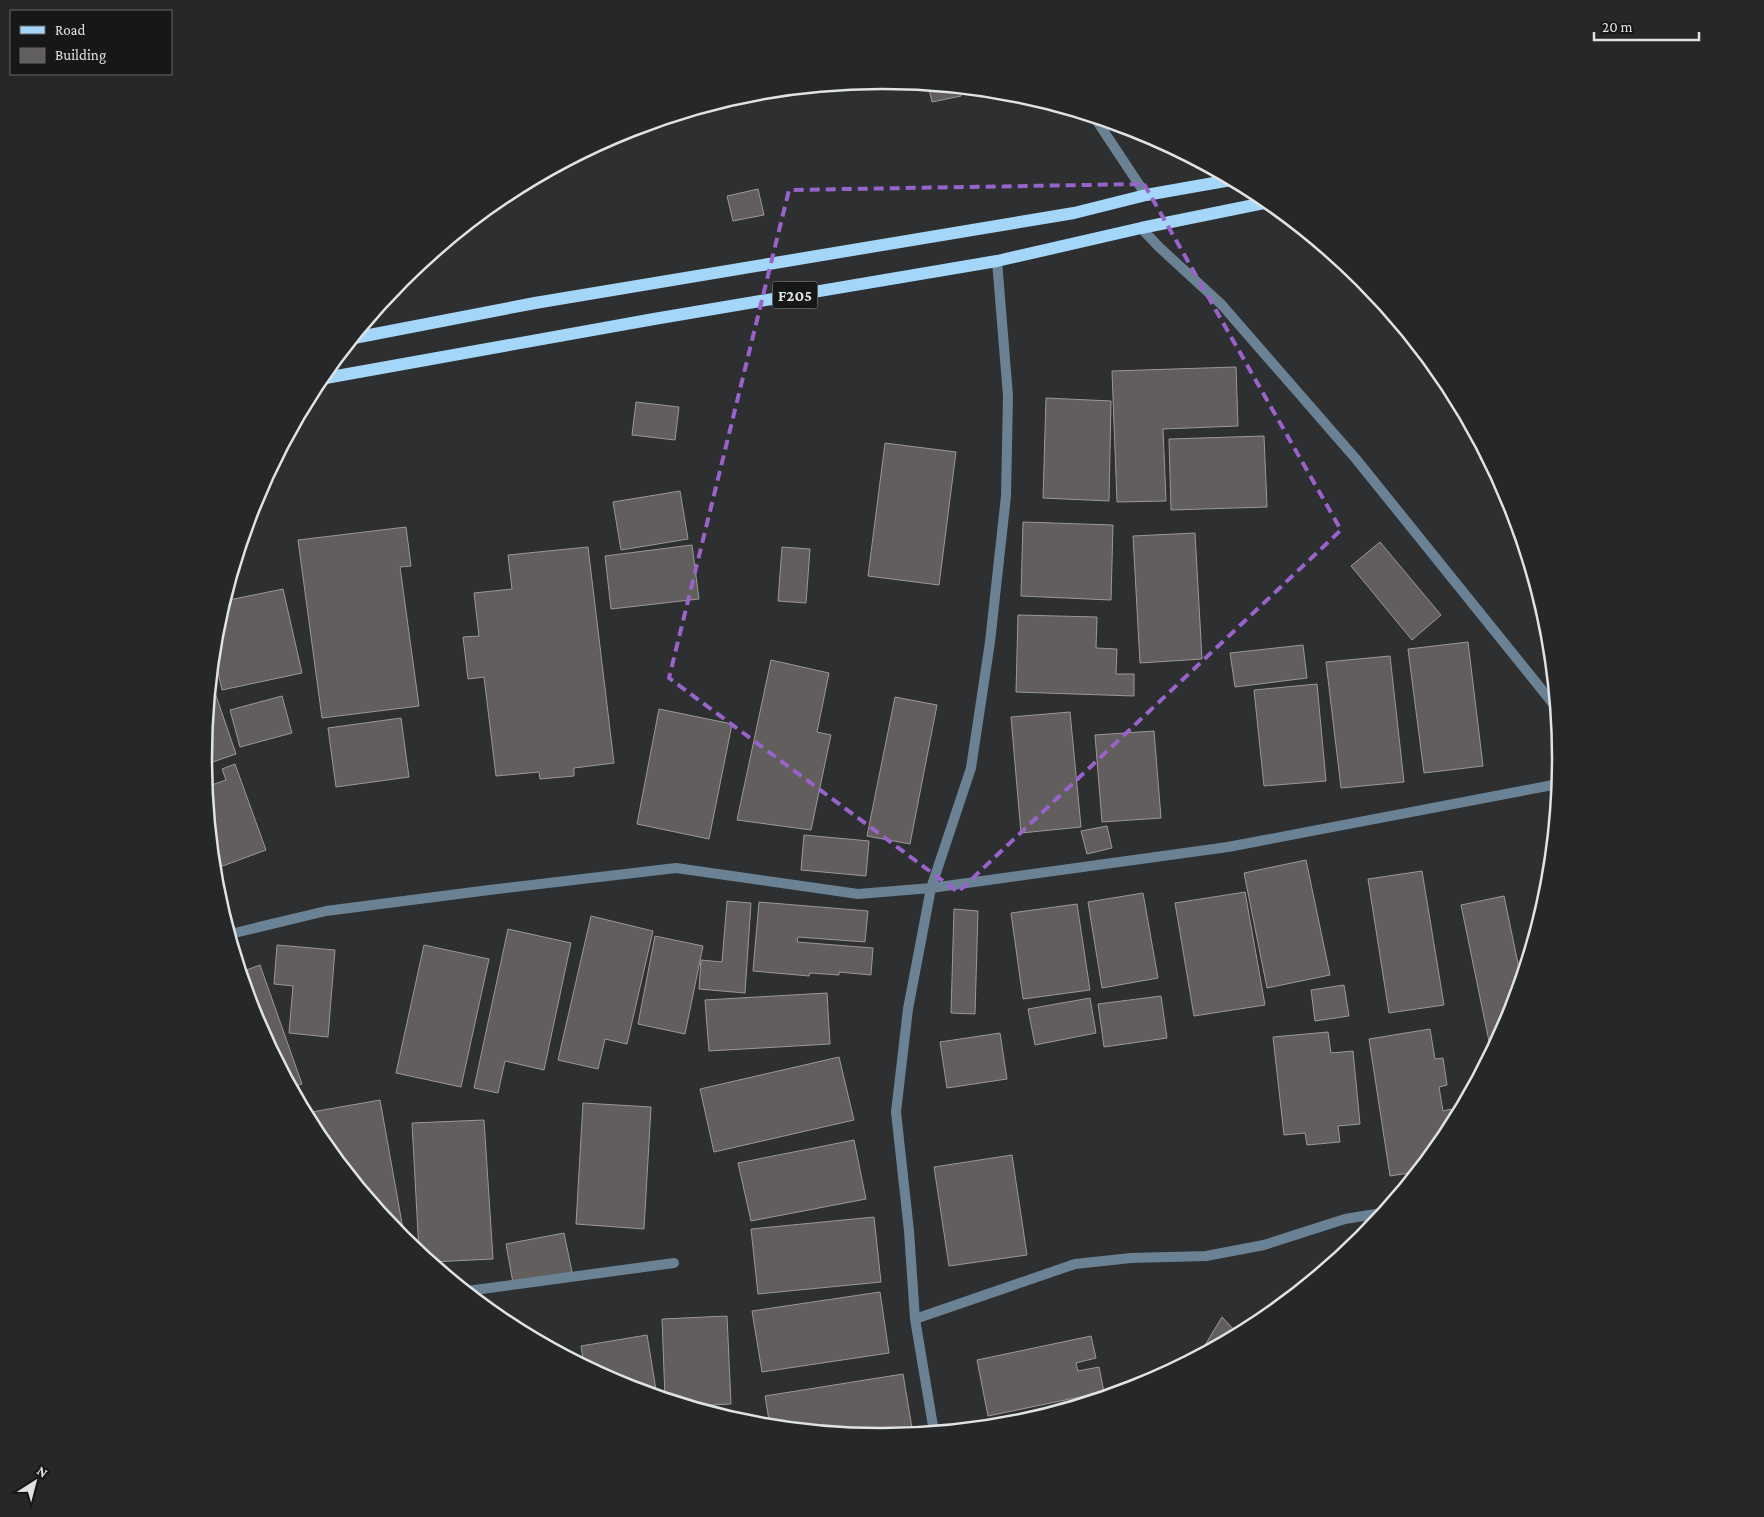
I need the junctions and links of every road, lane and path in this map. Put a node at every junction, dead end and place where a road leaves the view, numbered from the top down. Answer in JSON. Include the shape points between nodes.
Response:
{"nodes":[{"id":1,"x":1100,"y":125,"type":"edge"},
{"id":2,"x":1222,"y":182,"type":"edge"},
{"id":3,"x":1146,"y":195,"type":"junction"},
{"id":4,"x":1257,"y":204,"type":"edge"},
{"id":5,"x":1141,"y":228,"type":"junction"},
{"id":6,"x":997,"y":261,"type":"junction"},
{"id":7,"x":363,"y":336,"type":"edge"},
{"id":8,"x":332,"y":377,"type":"edge"},
{"id":9,"x":1548,"y":698,"type":"edge"},
{"id":10,"x":1551,"y":785,"type":"edge"},
{"id":11,"x":931,"y":888,"type":"junction"},
{"id":12,"x":235,"y":933,"type":"edge"},
{"id":13,"x":1372,"y":1215,"type":"edge"},
{"id":14,"x":674,"y":1263,"type":"dead end"},
{"id":15,"x":474,"y":1290,"type":"edge"},
{"id":16,"x":916,"y":1319,"type":"junction"},
{"id":17,"x":933,"y":1426,"type":"edge"}],
"edges":[{"from":1,"to":3,"type":"street"},
{"from":2,"to":3,"type":"main road","number":"F205"},
{"from":3,"to":7,"type":"main road","number":"F205","via":[[1074,213],[545,301]]},
{"from":4,"to":5,"type":"main road","number":"F205"},
{"from":5,"to":6,"type":"main road","number":"F205"},
{"from":5,"to":9,"type":"street","via":[[1221,304],[1343,444]]},
{"from":6,"to":8,"type":"main road","number":"F205"},
{"from":6,"to":11,"type":"street","via":[[1008,396],[1006,496],[990,642],[971,768]]},
{"from":10,"to":11,"type":"street","via":[[1228,848]]},
{"from":11,"to":12,"type":"street","via":[[858,894],[676,868],[326,912]]},
{"from":11,"to":16,"type":"street","via":[[908,1009],[896,1112]]},
{"from":13,"to":16,"type":"street","via":[[1345,1219],[1264,1246],[1206,1256],[1131,1258],[1075,1264]]},
{"from":14,"to":15,"type":"street"},
{"from":16,"to":17,"type":"street"}]}
